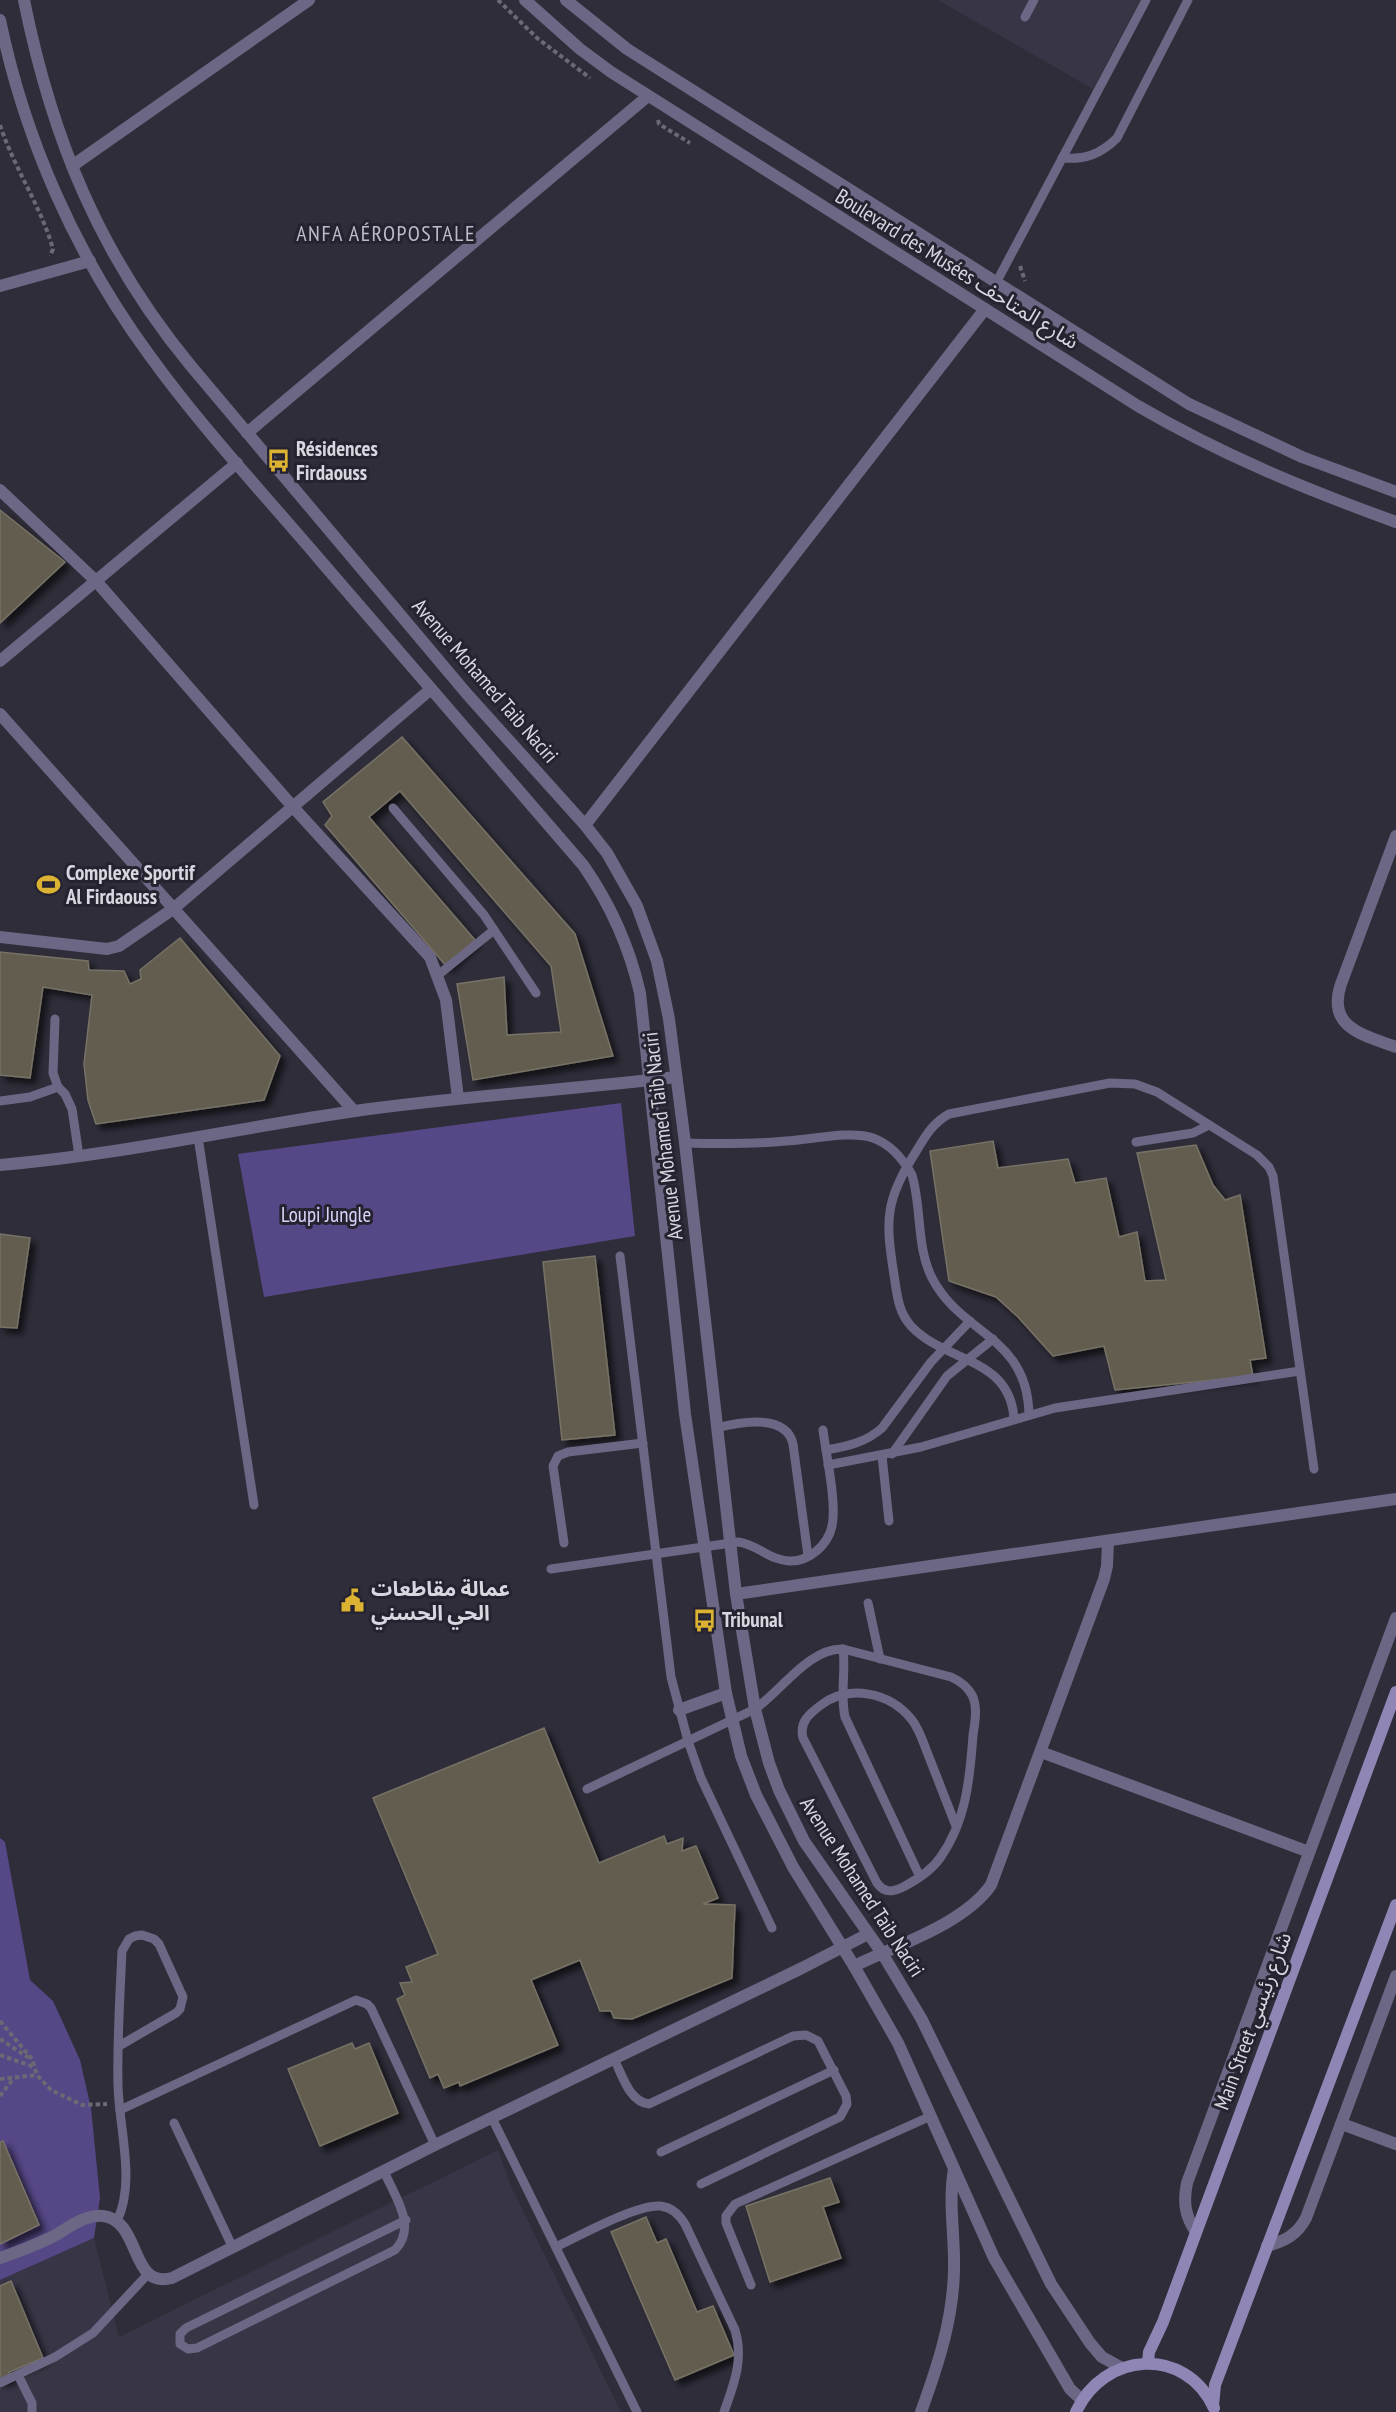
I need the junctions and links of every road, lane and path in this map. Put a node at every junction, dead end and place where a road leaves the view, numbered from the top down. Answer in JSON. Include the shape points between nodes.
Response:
{"nodes":[{"id":1,"x":24,"y":0,"type":"edge"},
{"id":2,"x":309,"y":0,"type":"edge"},
{"id":3,"x":525,"y":0,"type":"edge"},
{"id":4,"x":566,"y":0,"type":"edge"},
{"id":5,"x":1034,"y":0,"type":"edge"},
{"id":6,"x":1146,"y":0,"type":"edge"},
{"id":7,"x":1188,"y":0,"type":"edge"},
{"id":8,"x":1025,"y":17,"type":"dead end"},
{"id":9,"x":0,"y":20,"type":"edge"},
{"id":10,"x":648,"y":96,"type":"junction"},
{"id":11,"x":0,"y":125,"type":"edge"},
{"id":12,"x":1062,"y":158,"type":"junction"},
{"id":13,"x":72,"y":166,"type":"junction"},
{"id":14,"x":49,"y":257,"type":"dead end"},
{"id":15,"x":90,"y":261,"type":"junction"},
{"id":16,"x":996,"y":283,"type":"junction"},
{"id":17,"x":0,"y":286,"type":"edge"},
{"id":18,"x":985,"y":309,"type":"junction"},
{"id":19,"x":247,"y":433,"type":"junction"},
{"id":20,"x":237,"y":463,"type":"junction"},
{"id":21,"x":0,"y":490,"type":"edge"},
{"id":22,"x":1396,"y":492,"type":"edge"},
{"id":23,"x":1396,"y":522,"type":"edge"},
{"id":24,"x":96,"y":581,"type":"junction"},
{"id":25,"x":0,"y":662,"type":"edge"},
{"id":26,"x":431,"y":689,"type":"junction"},
{"id":27,"x":0,"y":714,"type":"edge"},
{"id":28,"x":293,"y":807,"type":"junction"},
{"id":29,"x":393,"y":808,"type":"dead end"},
{"id":30,"x":585,"y":825,"type":"junction"},
{"id":31,"x":1396,"y":836,"type":"edge"},
{"id":32,"x":173,"y":909,"type":"junction"},
{"id":33,"x":494,"y":930,"type":"junction"},
{"id":34,"x":0,"y":937,"type":"edge"},
{"id":35,"x":438,"y":975,"type":"junction"},
{"id":36,"x":536,"y":993,"type":"dead end"},
{"id":37,"x":55,"y":1019,"type":"dead end"},
{"id":38,"x":1396,"y":1047,"type":"edge"},
{"id":39,"x":676,"y":1077,"type":"junction"},
{"id":40,"x":650,"y":1080,"type":"junction"},
{"id":41,"x":58,"y":1087,"type":"junction"},
{"id":42,"x":458,"y":1098,"type":"junction"},
{"id":43,"x":0,"y":1101,"type":"edge"},
{"id":44,"x":354,"y":1111,"type":"junction"},
{"id":45,"x":1209,"y":1125,"type":"junction"},
{"id":46,"x":198,"y":1137,"type":"junction"},
{"id":47,"x":1136,"y":1142,"type":"dead end"},
{"id":48,"x":686,"y":1143,"type":"junction"},
{"id":49,"x":79,"y":1156,"type":"junction"},
{"id":50,"x":0,"y":1165,"type":"edge"},
{"id":51,"x":907,"y":1166,"type":"junction"},
{"id":52,"x":620,"y":1256,"type":"dead end"},
{"id":53,"x":970,"y":1321,"type":"junction"},
{"id":54,"x":993,"y":1339,"type":"junction"},
{"id":55,"x":943,"y":1348,"type":"junction"},
{"id":56,"x":967,"y":1359,"type":"junction"},
{"id":57,"x":1300,"y":1371,"type":"junction"},
{"id":58,"x":1029,"y":1414,"type":"junction"},
{"id":59,"x":1014,"y":1418,"type":"junction"},
{"id":60,"x":716,"y":1428,"type":"junction"},
{"id":61,"x":823,"y":1430,"type":"dead end"},
{"id":62,"x":643,"y":1443,"type":"junction"},
{"id":63,"x":826,"y":1450,"type":"junction"},
{"id":64,"x":887,"y":1455,"type":"junction"},
{"id":65,"x":828,"y":1466,"type":"junction"},
{"id":66,"x":1314,"y":1469,"type":"dead end"},
{"id":67,"x":1396,"y":1499,"type":"edge"},
{"id":68,"x":254,"y":1505,"type":"dead end"},
{"id":69,"x":889,"y":1521,"type":"dead end"},
{"id":70,"x":1108,"y":1541,"type":"junction"},
{"id":71,"x":564,"y":1543,"type":"dead end"},
{"id":72,"x":730,"y":1543,"type":"junction"},
{"id":73,"x":705,"y":1547,"type":"junction"},
{"id":74,"x":656,"y":1554,"type":"junction"},
{"id":75,"x":808,"y":1557,"type":"junction"},
{"id":76,"x":551,"y":1569,"type":"dead end"},
{"id":77,"x":736,"y":1594,"type":"junction"},
{"id":78,"x":868,"y":1603,"type":"dead end"},
{"id":79,"x":1396,"y":1618,"type":"edge"},
{"id":80,"x":843,"y":1649,"type":"junction"},
{"id":81,"x":880,"y":1659,"type":"junction"},
{"id":82,"x":1396,"y":1692,"type":"edge"},
{"id":83,"x":726,"y":1693,"type":"junction"},
{"id":84,"x":843,"y":1693,"type":"junction"},
{"id":85,"x":754,"y":1709,"type":"junction"},
{"id":86,"x":679,"y":1710,"type":"junction"},
{"id":87,"x":731,"y":1721,"type":"junction"},
{"id":88,"x":688,"y":1741,"type":"junction"},
{"id":89,"x":1041,"y":1752,"type":"junction"},
{"id":90,"x":587,"y":1789,"type":"dead end"},
{"id":91,"x":957,"y":1826,"type":"junction"},
{"id":92,"x":1309,"y":1852,"type":"junction"},
{"id":93,"x":920,"y":1877,"type":"junction"},
{"id":94,"x":1396,"y":1905,"type":"edge"},
{"id":95,"x":772,"y":1928,"type":"dead end"},
{"id":96,"x":868,"y":1934,"type":"junction"},
{"id":97,"x":843,"y":1948,"type":"junction"},
{"id":98,"x":882,"y":1953,"type":"junction"},
{"id":99,"x":854,"y":1966,"type":"junction"},
{"id":100,"x":1396,"y":1976,"type":"edge"},
{"id":101,"x":0,"y":2021,"type":"edge"},
{"id":102,"x":0,"y":2038,"type":"edge"},
{"id":103,"x":119,"y":2046,"type":"junction"},
{"id":104,"x":0,"y":2055,"type":"edge"},
{"id":105,"x":32,"y":2059,"type":"junction"},
{"id":106,"x":614,"y":2059,"type":"junction"},
{"id":107,"x":34,"y":2067,"type":"junction"},
{"id":108,"x":834,"y":2070,"type":"junction"},
{"id":109,"x":37,"y":2075,"type":"junction"},
{"id":110,"x":15,"y":2077,"type":"junction"},
{"id":111,"x":0,"y":2079,"type":"edge"},
{"id":112,"x":0,"y":2097,"type":"edge"},
{"id":113,"x":120,"y":2107,"type":"junction"},
{"id":114,"x":932,"y":2116,"type":"junction"},
{"id":115,"x":492,"y":2118,"type":"junction"},
{"id":116,"x":174,"y":2123,"type":"dead end"},
{"id":117,"x":1342,"y":2124,"type":"junction"},
{"id":118,"x":1396,"y":2144,"type":"edge"},
{"id":119,"x":435,"y":2145,"type":"junction"},
{"id":120,"x":661,"y":2152,"type":"dead end"},
{"id":121,"x":954,"y":2168,"type":"junction"},
{"id":122,"x":384,"y":2171,"type":"junction"},
{"id":123,"x":701,"y":2184,"type":"dead end"},
{"id":124,"x":406,"y":2220,"type":"junction"},
{"id":125,"x":117,"y":2221,"type":"junction"},
{"id":126,"x":1196,"y":2232,"type":"junction"},
{"id":127,"x":232,"y":2246,"type":"junction"},
{"id":128,"x":1267,"y":2246,"type":"junction"},
{"id":129,"x":556,"y":2247,"type":"junction"},
{"id":130,"x":0,"y":2258,"type":"edge"},
{"id":131,"x":148,"y":2274,"type":"junction"},
{"id":132,"x":751,"y":2285,"type":"dead end"},
{"id":133,"x":1148,"y":2363,"type":"junction"},
{"id":134,"x":1122,"y":2368,"type":"junction"},
{"id":135,"x":18,"y":2375,"type":"junction"},
{"id":136,"x":0,"y":2383,"type":"edge"},
{"id":137,"x":1082,"y":2400,"type":"junction"},
{"id":138,"x":1214,"y":2409,"type":"edge"},
{"id":139,"x":32,"y":2412,"type":"edge"},
{"id":140,"x":637,"y":2412,"type":"edge"},
{"id":141,"x":724,"y":2412,"type":"edge"},
{"id":142,"x":921,"y":2412,"type":"edge"},
{"id":143,"x":1076,"y":2412,"type":"edge"}],
"edges":[{"from":1,"to":13,"type":"street","name":"Avenue Mohamed Taib Naciri","via":[[42,78]]},
{"from":2,"to":13,"type":"street"},
{"from":3,"to":10,"type":"street","name":"Boulevard des Musées شارع المتاحف","via":[[580,50]]},
{"from":4,"to":16,"type":"street","name":"Boulevard des Musées شارع المتاحف","via":[[627,49]]},
{"from":5,"to":8,"type":"lane"},
{"from":6,"to":12,"type":"lane"},
{"from":7,"to":12,"type":"lane","via":[[1117,138],[1092,156]]},
{"from":9,"to":15,"type":"street","name":"Avenue Mohamed Taib Naciri","via":[[15,82],[37,146]]},
{"from":10,"to":18,"type":"street","name":"Boulevard des Musées شارع المتاحف"},
{"from":10,"to":19,"type":"street"},
{"from":11,"to":14,"type":"path","via":[[52,246]]},
{"from":12,"to":16,"type":"lane"},
{"from":13,"to":19,"type":"street","name":"Avenue Mohamed Taib Naciri","via":[[99,228],[132,287],[170,341]]},
{"from":15,"to":17,"type":"street"},
{"from":15,"to":20,"type":"street","name":"Avenue Mohamed Taib Naciri","via":[[149,356]]},
{"from":16,"to":22,"type":"street","name":"Boulevard des Musées شارع المتاحف","via":[[1189,404],[1302,457]]},
{"from":18,"to":23,"type":"street","name":"Boulevard des Musées شارع المتاحف","via":[[1138,406],[1213,448],[1291,483]]},
{"from":18,"to":30,"type":"street"},
{"from":19,"to":30,"type":"street","name":"Avenue Mohamed Taib Naciri","via":[[467,694]]},
{"from":20,"to":24,"type":"street"},
{"from":20,"to":26,"type":"street","name":"Avenue Mohamed Taib Naciri"},
{"from":21,"to":24,"type":"street"},
{"from":24,"to":25,"type":"street"},
{"from":24,"to":28,"type":"street"},
{"from":26,"to":28,"type":"street"},
{"from":26,"to":40,"type":"street","name":"Avenue Mohamed Taib Naciri","via":[[583,865],[613,912],[640,993]]},
{"from":27,"to":32,"type":"street"},
{"from":28,"to":32,"type":"street"},
{"from":28,"to":35,"type":"street","via":[[430,957]]},
{"from":29,"to":33,"type":"lane"},
{"from":30,"to":39,"type":"street","name":"Avenue Mohamed Taib Naciri","via":[[623,879],[648,933],[664,990]]},
{"from":31,"to":38,"type":"street","via":[[1337,1001],[1341,1018],[1352,1030]]},
{"from":32,"to":34,"type":"street","via":[[113,949]]},
{"from":32,"to":44,"type":"street"},
{"from":33,"to":35,"type":"lane"},
{"from":33,"to":36,"type":"lane"},
{"from":35,"to":42,"type":"street","via":[[446,1000]]},
{"from":37,"to":41,"type":"lane","via":[[53,1073]]},
{"from":39,"to":40,"type":"street"},
{"from":39,"to":48,"type":"street","name":"Avenue Mohamed Taib Naciri"},
{"from":40,"to":42,"type":"street"},
{"from":40,"to":73,"type":"street","name":"Avenue Mohamed Taib Naciri","via":[[685,1414]]},
{"from":41,"to":43,"type":"lane","via":[[30,1097]]},
{"from":41,"to":49,"type":"lane","via":[[72,1109]]},
{"from":42,"to":44,"type":"street"},
{"from":44,"to":46,"type":"street"},
{"from":45,"to":47,"type":"lane","via":[[1188,1134]]},
{"from":45,"to":51,"type":"lane","via":[[1146,1087],[1110,1083],[949,1114],[932,1127]]},
{"from":45,"to":57,"type":"lane","via":[[1257,1155],[1274,1176]]},
{"from":46,"to":49,"type":"street"},
{"from":46,"to":68,"type":"lane"},
{"from":48,"to":51,"type":"lane","via":[[752,1143],[861,1135],[890,1148]]},
{"from":48,"to":60,"type":"street","name":"Avenue Mohamed Taib Naciri"},
{"from":49,"to":50,"type":"street"},
{"from":51,"to":53,"type":"lane","via":[[915,1186],[922,1246],[929,1269],[945,1297]]},
{"from":51,"to":55,"type":"lane","via":[[888,1215],[897,1297],[913,1328]]},
{"from":52,"to":62,"type":"lane"},
{"from":53,"to":54,"type":"lane"},
{"from":53,"to":55,"type":"lane"},
{"from":54,"to":56,"type":"lane"},
{"from":54,"to":58,"type":"lane","via":[[1021,1372]]},
{"from":55,"to":56,"type":"lane"},
{"from":55,"to":63,"type":"lane","via":[[874,1435],[856,1444]]},
{"from":56,"to":59,"type":"lane","via":[[1002,1383],[1011,1399]]},
{"from":56,"to":64,"type":"lane","via":[[938,1388]]},
{"from":57,"to":58,"type":"lane"},
{"from":57,"to":66,"type":"lane"},
{"from":58,"to":59,"type":"lane"},
{"from":59,"to":64,"type":"lane"},
{"from":60,"to":72,"type":"street","name":"Avenue Mohamed Taib Naciri"},
{"from":60,"to":75,"type":"lane","via":[[761,1423],[788,1432],[793,1444]]},
{"from":61,"to":63,"type":"lane"},
{"from":62,"to":71,"type":"lane","via":[[558,1456],[553,1466]]},
{"from":62,"to":74,"type":"lane"},
{"from":63,"to":65,"type":"lane"},
{"from":64,"to":65,"type":"lane"},
{"from":64,"to":69,"type":"lane"},
{"from":65,"to":75,"type":"lane","via":[[832,1526],[824,1544]]},
{"from":67,"to":70,"type":"street"},
{"from":70,"to":77,"type":"street"},
{"from":70,"to":89,"type":"street","via":[[1104,1579]]},
{"from":72,"to":73,"type":"lane"},
{"from":72,"to":75,"type":"lane","via":[[746,1543],[786,1561]]},
{"from":72,"to":77,"type":"street","name":"Avenue Mohamed Taib Naciri"},
{"from":73,"to":74,"type":"lane"},
{"from":73,"to":83,"type":"street","name":"Avenue Mohamed Taib Naciri"},
{"from":74,"to":76,"type":"lane"},
{"from":74,"to":86,"type":"lane","via":[[666,1645]]},
{"from":77,"to":85,"type":"street","name":"Avenue Mohamed Taib Naciri"},
{"from":78,"to":81,"type":"lane"},
{"from":79,"to":92,"type":"street"},
{"from":80,"to":81,"type":"lane"},
{"from":80,"to":84,"type":"lane"},
{"from":80,"to":85,"type":"lane","via":[[816,1655]]},
{"from":81,"to":91,"type":"lane","via":[[951,1677],[972,1695],[975,1712],[970,1776]]},
{"from":82,"to":126,"type":"main road","name":"Main Street شارع رئيسي"},
{"from":83,"to":86,"type":"street"},
{"from":83,"to":87,"type":"street","name":"Avenue Mohamed Taib Naciri"},
{"from":84,"to":91,"type":"lane","via":[[875,1696],[898,1707],[911,1719]]},
{"from":84,"to":93,"type":"lane","via":[[845,1716]]},
{"from":84,"to":93,"type":"lane","via":[[807,1716],[803,1738],[880,1888],[896,1891]]},
{"from":85,"to":87,"type":"lane"},
{"from":85,"to":96,"type":"street","name":"Avenue Mohamed Taib Naciri","via":[[769,1763],[791,1816]]},
{"from":86,"to":88,"type":"lane"},
{"from":87,"to":88,"type":"lane"},
{"from":87,"to":97,"type":"street","name":"Avenue Mohamed Taib Naciri","via":[[756,1795],[793,1867]]},
{"from":88,"to":90,"type":"lane"},
{"from":88,"to":95,"type":"lane","via":[[701,1778]]},
{"from":89,"to":92,"type":"street"},
{"from":89,"to":98,"type":"street","via":[[997,1872],[983,1897],[960,1915]]},
{"from":91,"to":93,"type":"lane","via":[[941,1856]]},
{"from":92,"to":126,"type":"street","via":[[1186,2184],[1186,2214]]},
{"from":94,"to":128,"type":"main road"},
{"from":96,"to":97,"type":"street"},
{"from":96,"to":98,"type":"street","name":"Avenue Mohamed Taib Naciri"},
{"from":97,"to":99,"type":"street","name":"Avenue Mohamed Taib Naciri"},
{"from":97,"to":106,"type":"street"},
{"from":98,"to":99,"type":"street"},
{"from":98,"to":134,"type":"street","name":"Avenue Mohamed Taib Naciri","via":[[921,2018],[1055,2292],[1102,2357]]},
{"from":99,"to":114,"type":"street","name":"Avenue Mohamed Taib Naciri","via":[[898,2043]]},
{"from":100,"to":117,"type":"street"},
{"from":101,"to":105,"type":"path"},
{"from":102,"to":105,"type":"path"},
{"from":103,"to":103,"type":"lane","via":[[122,1951],[129,1939],[148,1936],[159,1944],[181,1992],[182,2003],[176,2013]]},
{"from":103,"to":113,"type":"lane"},
{"from":104,"to":107,"type":"path"},
{"from":105,"to":107,"type":"path"},
{"from":106,"to":108,"type":"lane","via":[[633,2097],[643,2103],[654,2102],[799,2035],[818,2041]]},
{"from":106,"to":115,"type":"street"},
{"from":107,"to":109,"type":"path"},
{"from":108,"to":120,"type":"lane"},
{"from":108,"to":123,"type":"lane","via":[[846,2096],[847,2104],[840,2117]]},
{"from":109,"to":110,"type":"path"},
{"from":109,"to":113,"type":"path","via":[[51,2090],[82,2105]]},
{"from":110,"to":111,"type":"path"},
{"from":110,"to":112,"type":"path"},
{"from":113,"to":119,"type":"lane","via":[[356,2000],[371,2008]]},
{"from":113,"to":125,"type":"lane","via":[[127,2187]]},
{"from":114,"to":121,"type":"street","name":"Avenue Mohamed Taib Naciri"},
{"from":114,"to":132,"type":"lane","via":[[735,2204],[726,2223]]},
{"from":115,"to":119,"type":"street"},
{"from":115,"to":129,"type":"lane"},
{"from":116,"to":127,"type":"lane"},
{"from":117,"to":118,"type":"street"},
{"from":117,"to":128,"type":"street","via":[[1302,2227],[1287,2239]]},
{"from":119,"to":122,"type":"street"},
{"from":121,"to":137,"type":"street","name":"Avenue Mohamed Taib Naciri","via":[[1008,2285],[1070,2389]]},
{"from":121,"to":142,"type":"street","via":[[950,2314],[940,2359]]},
{"from":122,"to":124,"type":"lane"},
{"from":122,"to":127,"type":"street"},
{"from":124,"to":124,"type":"lane","via":[[186,2328],[180,2334],[180,2344],[188,2349],[197,2348],[389,2253],[403,2239]]},
{"from":125,"to":130,"type":"street","via":[[103,2216],[88,2218]]},
{"from":125,"to":131,"type":"street","via":[[127,2232]]},
{"from":126,"to":133,"type":"main road","name":"Main Street شارع رئيسي"},
{"from":127,"to":131,"type":"street","via":[[172,2278],[159,2279]]},
{"from":128,"to":138,"type":"main road","via":[[1215,2385]]},
{"from":129,"to":140,"type":"lane"},
{"from":129,"to":141,"type":"lane","via":[[642,2208],[662,2206],[676,2212],[739,2341],[739,2366]]},
{"from":131,"to":135,"type":"lane","via":[[93,2333]]},
{"from":133,"to":134,"type":"main road"},
{"from":133,"to":138,"type":"main road","via":[[1187,2375],[1202,2389]]},
{"from":134,"to":137,"type":"main road","via":[[1099,2380]]},
{"from":135,"to":136,"type":"lane"},
{"from":135,"to":139,"type":"lane","via":[[32,2403]]},
{"from":137,"to":143,"type":"main road"}]}
